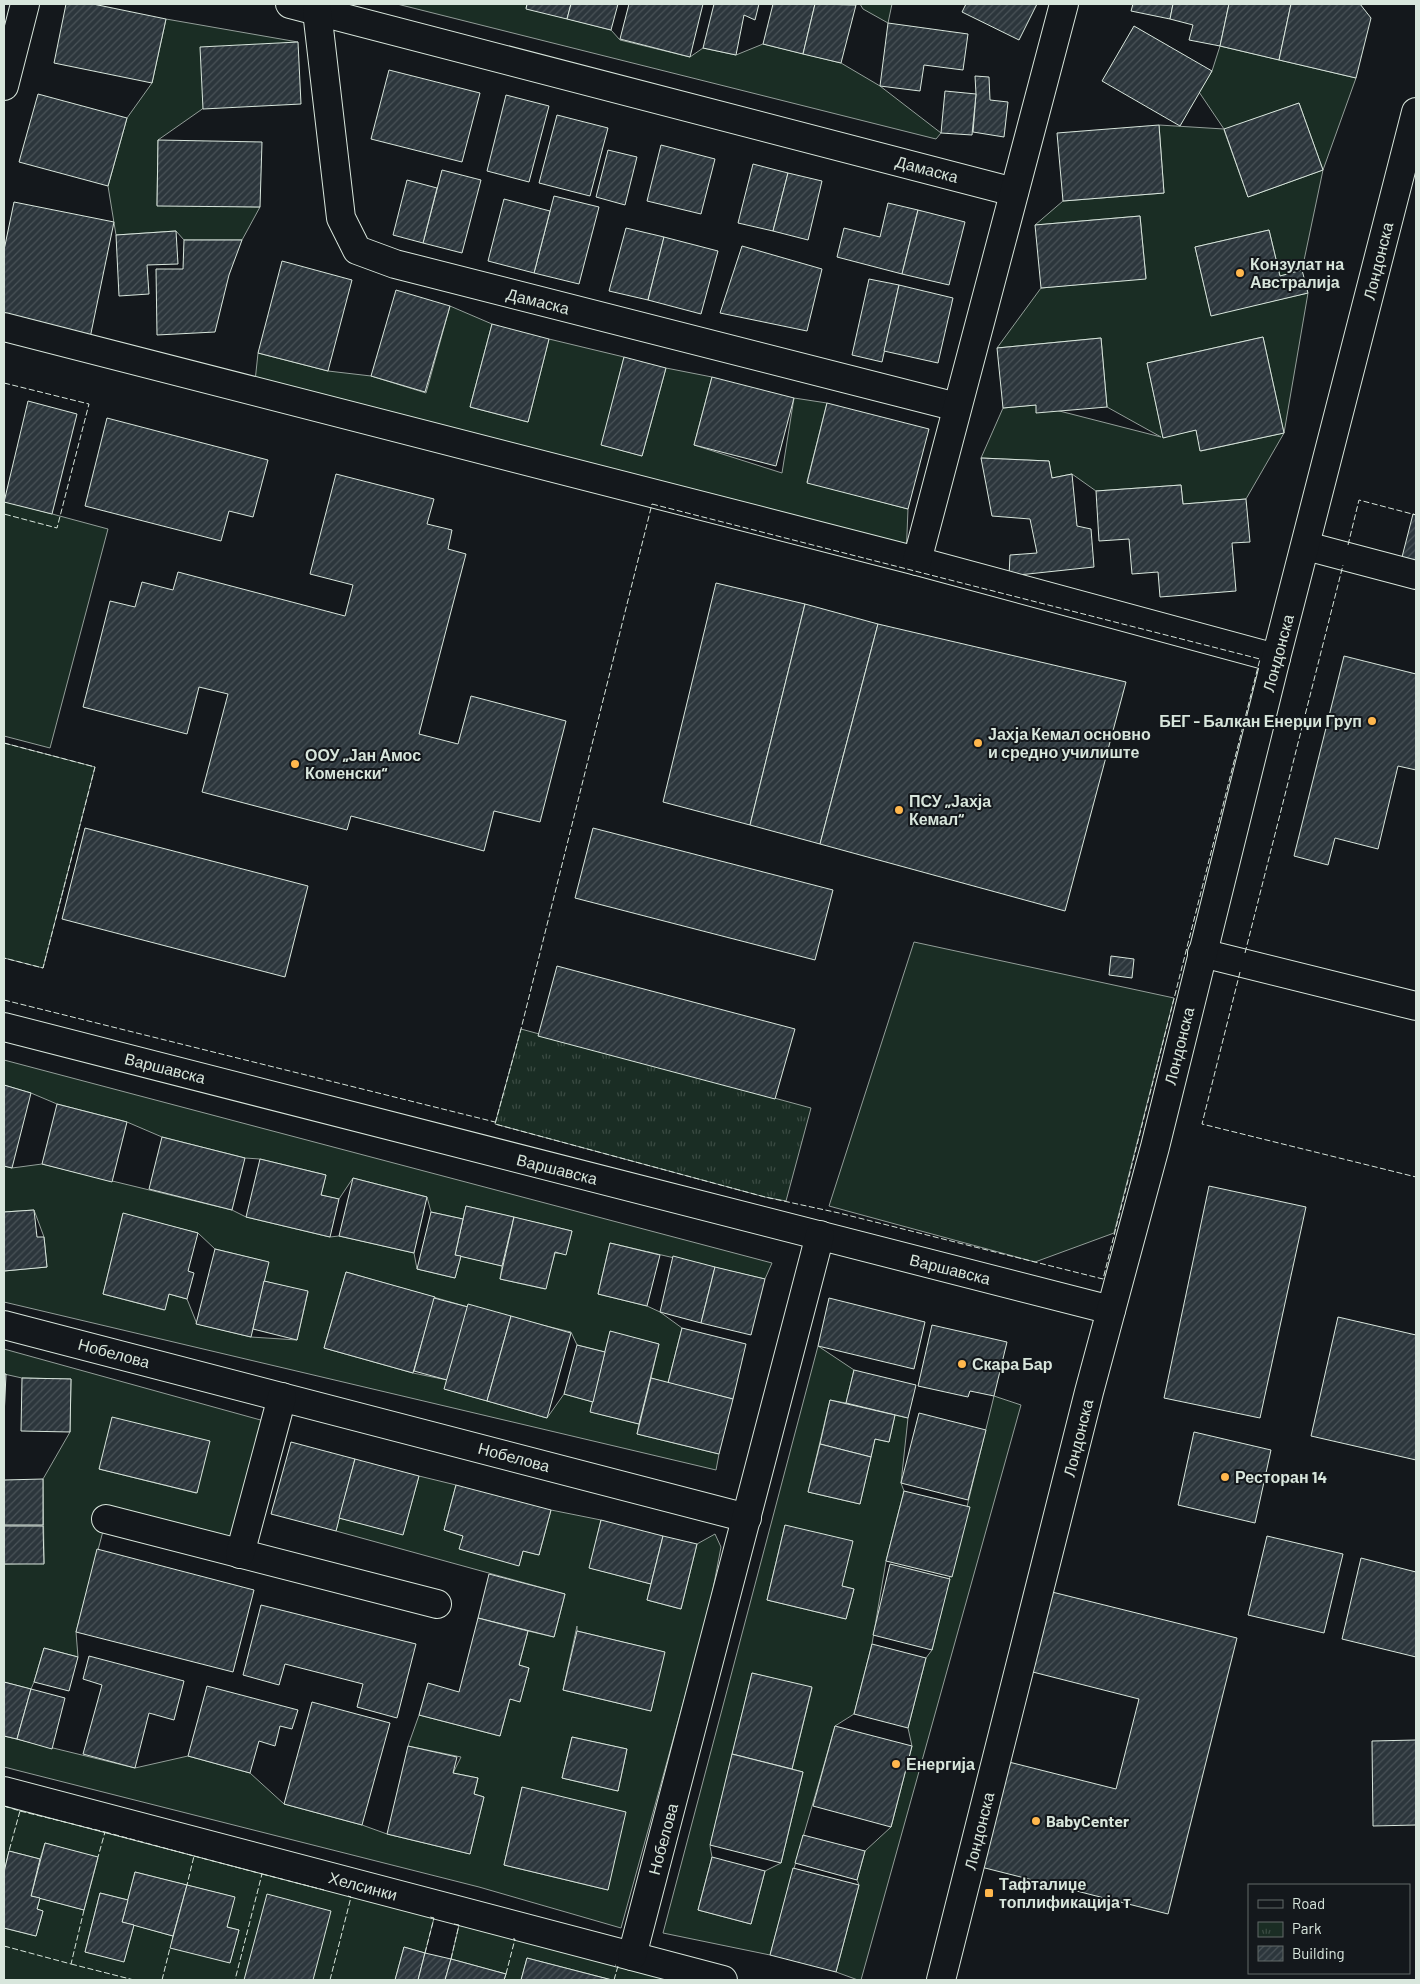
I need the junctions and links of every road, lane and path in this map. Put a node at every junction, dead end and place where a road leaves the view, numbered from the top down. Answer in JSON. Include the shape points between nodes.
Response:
{"nodes":[{"id":1,"x":25,"y":4,"type":"edge"},
{"id":2,"x":290,"y":4,"type":"edge"},
{"id":3,"x":1064,"y":4,"type":"edge"},
{"id":4,"x":317,"y":11,"type":"junction"},
{"id":5,"x":4,"y":86,"type":"edge"},
{"id":6,"x":1416,"y":112,"type":"edge"},
{"id":7,"x":1014,"y":192,"type":"junction"},
{"id":8,"x":4,"y":327,"type":"edge"},
{"id":9,"x":957,"y":407,"type":"junction"},
{"id":10,"x":1306,"y":546,"type":"junction"},
{"id":11,"x":916,"y":561,"type":"junction"},
{"id":12,"x":1416,"y":575,"type":"edge"},
{"id":13,"x":1276,"y":658,"type":"junction"},
{"id":14,"x":1202,"y":953,"type":"junction"},
{"id":15,"x":1416,"y":1006,"type":"edge"},
{"id":16,"x":4,"y":1027,"type":"edge"},
{"id":17,"x":820,"y":1236,"type":"junction"},
{"id":18,"x":1111,"y":1310,"type":"junction"},
{"id":19,"x":4,"y":1325,"type":"edge"},
{"id":20,"x":282,"y":1397,"type":"junction"},
{"id":21,"x":747,"y":1518,"type":"junction"},
{"id":22,"x":106,"y":1520,"type":"dead end"},
{"id":23,"x":240,"y":1554,"type":"junction"},
{"id":24,"x":437,"y":1604,"type":"dead end"},
{"id":25,"x":4,"y":1791,"type":"edge"},
{"id":26,"x":632,"y":1956,"type":"junction"},
{"id":27,"x":723,"y":1980,"type":"edge"},
{"id":28,"x":941,"y":1980,"type":"edge"}],
"edges":[{"from":1,"to":5,"type":"street"},
{"from":2,"to":4,"type":"street","name":"Дамаска"},
{"from":3,"to":7,"type":"street"},
{"from":4,"to":7,"type":"street","name":"Дамаска"},
{"from":4,"to":9,"type":"street","name":"Дамаска","via":[[341,218],[358,250],[395,264]]},
{"from":6,"to":10,"type":"street","name":"Лондонска"},
{"from":7,"to":9,"type":"street"},
{"from":8,"to":11,"type":"street"},
{"from":9,"to":11,"type":"street"},
{"from":10,"to":12,"type":"street"},
{"from":10,"to":13,"type":"street","name":"Лондонска"},
{"from":11,"to":13,"type":"street"},
{"from":13,"to":14,"type":"street","name":"Лондонска"},
{"from":14,"to":15,"type":"street"},
{"from":14,"to":18,"type":"street","name":"Лондонска"},
{"from":16,"to":17,"type":"street","name":"Варшавска"},
{"from":17,"to":18,"type":"street","name":"Варшавска"},
{"from":17,"to":21,"type":"street","name":"Нобелова"},
{"from":18,"to":28,"type":"street","name":"Лондонска"},
{"from":19,"to":20,"type":"street","name":"Нобелова"},
{"from":20,"to":21,"type":"street","name":"Нобелова"},
{"from":20,"to":23,"type":"street"},
{"from":21,"to":26,"type":"street","name":"Нобелова"},
{"from":22,"to":23,"type":"street"},
{"from":23,"to":24,"type":"street"},
{"from":25,"to":26,"type":"street","name":"Хелсинки"},
{"from":26,"to":27,"type":"street","name":"Хелсинки"}]}
